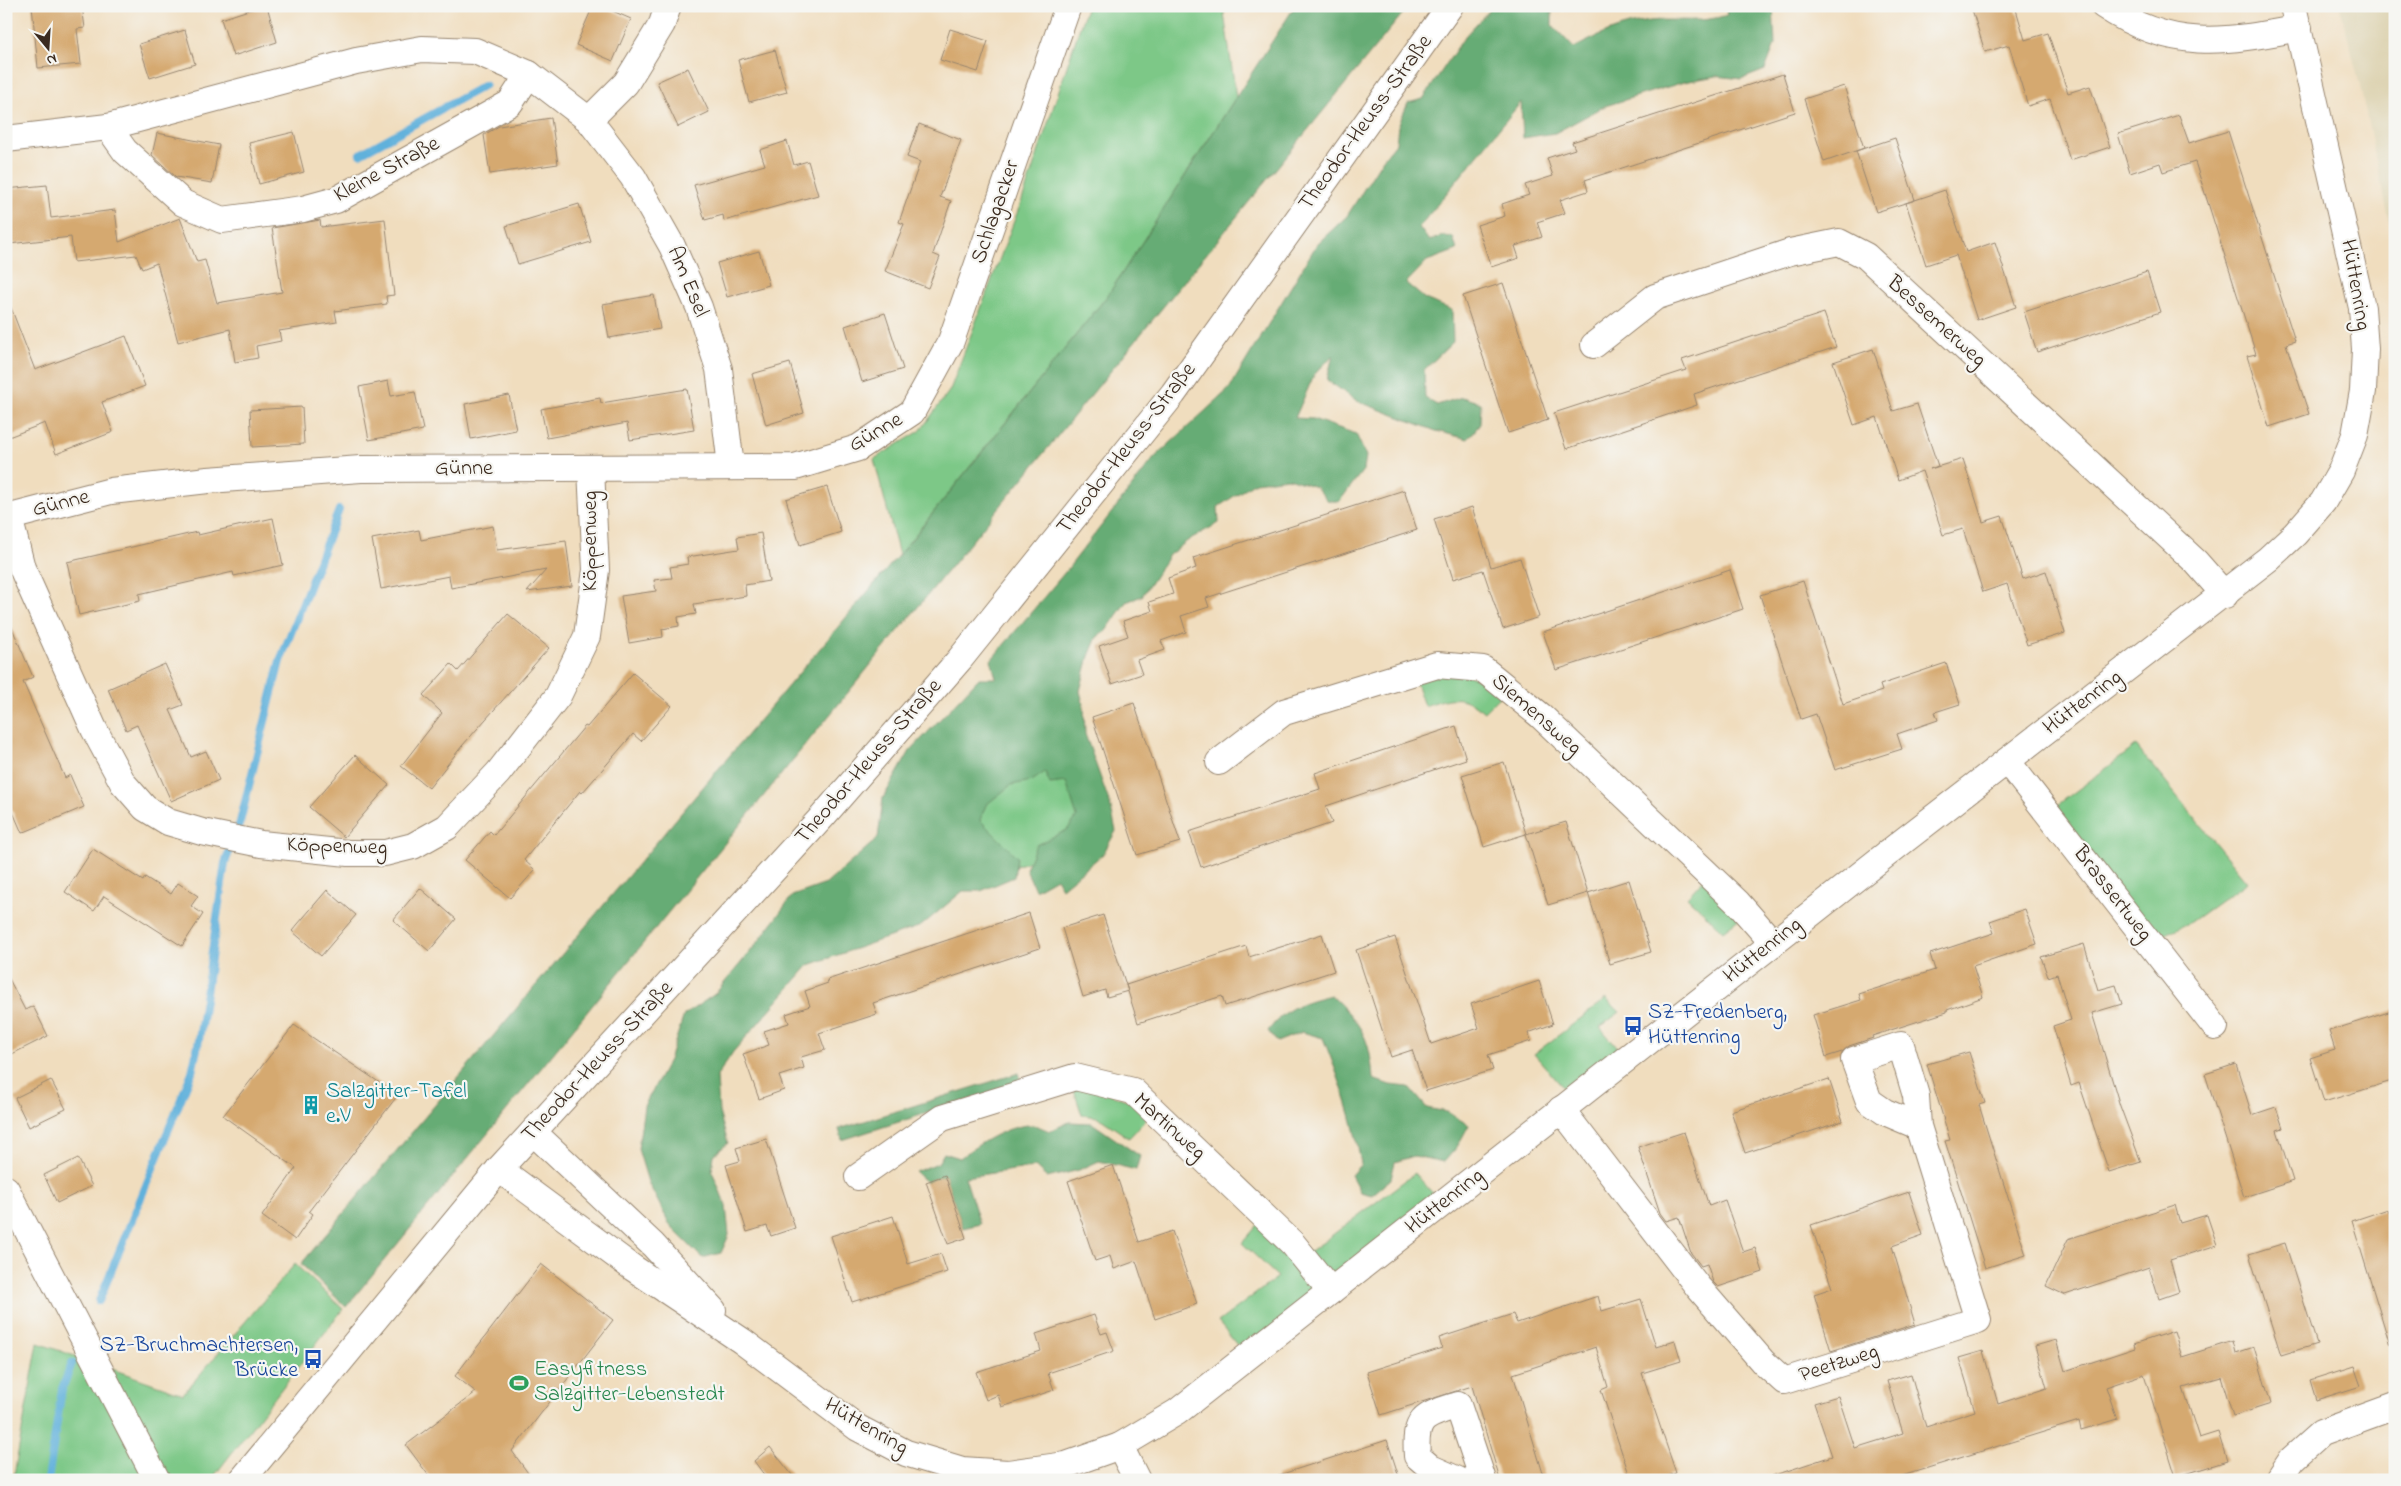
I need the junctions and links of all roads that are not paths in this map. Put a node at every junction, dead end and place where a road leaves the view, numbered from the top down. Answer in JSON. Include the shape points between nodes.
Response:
{"nodes":[{"id":1,"x":668,"y":6,"type":"edge"},
{"id":2,"x":1068,"y":6,"type":"edge"},
{"id":3,"x":1450,"y":6,"type":"edge"},
{"id":4,"x":2104,"y":6,"type":"edge"},
{"id":5,"x":2296,"y":17,"type":"edge"},
{"id":6,"x":529,"y":74,"type":"junction"},
{"id":7,"x":588,"y":120,"type":"junction"},
{"id":8,"x":108,"y":127,"type":"junction"},
{"id":9,"x":6,"y":138,"type":"edge"},
{"id":10,"x":1594,"y":345,"type":"dead end"},
{"id":11,"x":912,"y":412,"type":"joint"},
{"id":12,"x":731,"y":466,"type":"junction"},
{"id":13,"x":591,"y":469,"type":"junction"},
{"id":14,"x":8,"y":517,"type":"edge"},
{"id":15,"x":2225,"y":595,"type":"junction"},
{"id":16,"x":2008,"y":761,"type":"junction"},
{"id":17,"x":1219,"y":762,"type":"dead end"},
{"id":18,"x":1773,"y":943,"type":"junction"},
{"id":19,"x":2215,"y":1027,"type":"dead end"},
{"id":20,"x":1561,"y":1110,"type":"junction"},
{"id":21,"x":1918,"y":1126,"type":"dead end"},
{"id":22,"x":533,"y":1132,"type":"junction"},
{"id":23,"x":499,"y":1169,"type":"junction"},
{"id":24,"x":858,"y":1177,"type":"dead end"},
{"id":25,"x":6,"y":1189,"type":"edge"},
{"id":26,"x":1331,"y":1291,"type":"junction"},
{"id":27,"x":742,"y":1341,"type":"junction"},
{"id":28,"x":2395,"y":1406,"type":"edge"},
{"id":29,"x":1120,"y":1446,"type":"junction"},
{"id":30,"x":158,"y":1480,"type":"edge"},
{"id":31,"x":242,"y":1480,"type":"edge"},
{"id":32,"x":1137,"y":1480,"type":"edge"},
{"id":33,"x":1458,"y":1480,"type":"edge"},
{"id":34,"x":1483,"y":1480,"type":"edge"},
{"id":35,"x":2278,"y":1480,"type":"edge"}],
"edges":[{"from":1,"to":7,"type":"street","via":[[662,24],[626,83]]},
{"from":2,"to":11,"type":"street","name":"Schlagacker","via":[[951,341]]},
{"from":3,"to":22,"type":"street","name":"Theodor-Heuss-Straße","via":[[1173,394],[960,659],[823,816]]},
{"from":4,"to":5,"type":"street","via":[[2142,28],[2179,39],[2233,38]]},
{"from":5,"to":15,"type":"street","name":"Hüttenring","via":[[2362,308],[2365,349],[2363,391],[2355,434],[2341,471],[2323,502],[2288,541]]},
{"from":6,"to":7,"type":"street"},
{"from":6,"to":8,"type":"street","via":[[475,51],[422,49],[356,61]]},
{"from":6,"to":8,"type":"street","name":"Kleine Straße","via":[[510,103],[336,200],[302,209],[222,220],[183,203],[125,151]]},
{"from":7,"to":12,"type":"street","name":"Am Esel","via":[[633,177],[672,246],[699,307],[719,369]]},
{"from":8,"to":9,"type":"street"},
{"from":10,"to":15,"type":"street","name":"Bessemerweg","via":[[1655,297],[1790,252],[1839,242],[1866,256],[2196,562]]},
{"from":11,"to":12,"type":"street","name":"Günne","via":[[858,448],[795,467]]},
{"from":12,"to":13,"type":"street","name":"Günne"},
{"from":13,"to":14,"type":"street","name":"Günne","via":[[361,469],[208,480],[111,491]]},
{"from":13,"to":14,"type":"street","name":"Köppenweg","via":[[596,570],[587,636],[558,696],[498,773],[447,827],[413,846],[386,853],[348,853],[261,844],[168,822],[145,808],[123,783],[94,730],[22,568]]},
{"from":15,"to":16,"type":"street","name":"Hüttenring"},
{"from":16,"to":18,"type":"street","name":"Hüttenring"},
{"from":16,"to":19,"type":"street","name":"Brassertweg"},
{"from":17,"to":18,"type":"street","name":"Siemensweg","via":[[1284,712],[1437,665],[1483,669],[1541,716],[1738,903]]},
{"from":18,"to":20,"type":"street","name":"Hüttenring"},
{"from":20,"to":21,"type":"street","name":"Peetzweg","via":[[1698,1287],[1784,1381],[1978,1320]]},
{"from":20,"to":26,"type":"street","name":"Hüttenring"},
{"from":22,"to":23,"type":"street","name":"Theodor-Heuss-Straße"},
{"from":22,"to":27,"type":"street","name":"Hüttenring","via":[[654,1245]]},
{"from":23,"to":27,"type":"street","name":"Hüttenring","via":[[633,1268]]},
{"from":23,"to":31,"type":"street","name":"Theodor-Heuss-Straße"},
{"from":24,"to":26,"type":"street","name":"Martinweg","via":[[942,1118],[1075,1077],[1133,1091],[1293,1244]]},
{"from":25,"to":30,"type":"street"},
{"from":26,"to":29,"type":"street","name":"Hüttenring","via":[[1177,1412]]},
{"from":27,"to":29,"type":"street","name":"Hüttenring","via":[[858,1428],[906,1453],[962,1470],[1008,1473],[1066,1465]]},
{"from":28,"to":35,"type":"street","via":[[2321,1433],[2292,1459]]},
{"from":29,"to":32,"type":"street"},
{"from":33,"to":34,"type":"street","via":[[1431,1468],[1417,1456],[1415,1434],[1427,1416],[1458,1405]]}]}
